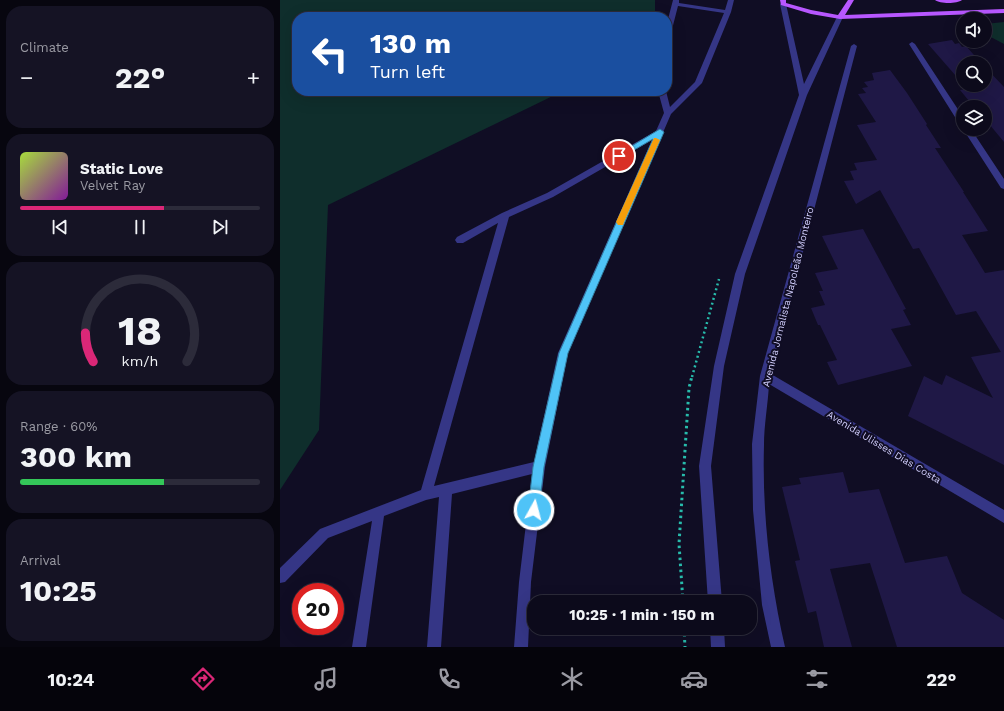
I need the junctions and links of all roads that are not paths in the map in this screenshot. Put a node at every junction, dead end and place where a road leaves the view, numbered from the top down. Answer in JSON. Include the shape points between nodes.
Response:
{"nodes":[{"id":1,"x":731,"y":0,"type":"edge"},
{"id":2,"x":851,"y":0,"type":"edge"},
{"id":3,"x":938,"y":0,"type":"edge"},
{"id":4,"x":959,"y":0,"type":"edge"},
{"id":5,"x":676,"y":2,"type":"edge"},
{"id":6,"x":783,"y":2,"type":"edge"},
{"id":7,"x":1004,"y":11,"type":"edge"},
{"id":8,"x":728,"y":12,"type":"junction"},
{"id":9,"x":840,"y":17,"type":"junction"},
{"id":10,"x":672,"y":18,"type":"edge"},
{"id":11,"x":912,"y":44,"type":"dead end"},
{"id":12,"x":854,"y":46,"type":"dead end"},
{"id":13,"x":803,"y":95,"type":"junction"},
{"id":14,"x":663,"y":96,"type":"edge"},
{"id":15,"x":956,"y":112,"type":"edge"},
{"id":16,"x":668,"y":113,"type":"junction"},
{"id":17,"x":660,"y":132,"type":"junction"},
{"id":18,"x":972,"y":136,"type":"edge"},
{"id":19,"x":1004,"y":186,"type":"edge"},
{"id":20,"x":505,"y":214,"type":"junction"},
{"id":21,"x":460,"y":240,"type":"dead end"},
{"id":22,"x":765,"y":376,"type":"junction"},
{"id":23,"x":538,"y":467,"type":"junction"},
{"id":24,"x":446,"y":489,"type":"junction"},
{"id":25,"x":426,"y":494,"type":"junction"},
{"id":26,"x":379,"y":512,"type":"junction"},
{"id":27,"x":1004,"y":517,"type":"edge"},
{"id":28,"x":280,"y":577,"type":"edge"},
{"id":29,"x":714,"y":595,"type":"edge"},
{"id":30,"x":717,"y":635,"type":"edge"},
{"id":31,"x":359,"y":647,"type":"edge"},
{"id":32,"x":434,"y":647,"type":"edge"},
{"id":33,"x":521,"y":647,"type":"edge"},
{"id":34,"x":718,"y":647,"type":"edge"},
{"id":35,"x":778,"y":647,"type":"edge"}],
"edges":[{"from":1,"to":8,"type":"street"},
{"from":2,"to":9,"type":"main road"},
{"from":3,"to":4,"type":"main road"},
{"from":5,"to":8,"type":"street"},
{"from":5,"to":10,"type":"street"},
{"from":6,"to":9,"type":"main road","via":[[822,16]]},
{"from":6,"to":13,"type":"street"},
{"from":7,"to":9,"type":"main road"},
{"from":8,"to":16,"type":"street","via":[[698,83]]},
{"from":9,"to":13,"type":"street"},
{"from":11,"to":15,"type":"street"},
{"from":12,"to":22,"type":"street","name":"Avenida Jornalista Napoleão Monteiro"},
{"from":13,"to":29,"type":"street","via":[[740,274],[719,366],[705,466]]},
{"from":14,"to":16,"type":"street"},
{"from":16,"to":17,"type":"street"},
{"from":17,"to":20,"type":"street","via":[[550,195]]},
{"from":17,"to":23,"type":"street","via":[[563,353]]},
{"from":18,"to":19,"type":"street"},
{"from":20,"to":21,"type":"street"},
{"from":20,"to":25,"type":"street"},
{"from":22,"to":27,"type":"street","name":"Avenida Ulisses Dias Costa"},
{"from":22,"to":35,"type":"street","name":"Avenida Jornalista Napoleão Monteiro","via":[[758,444],[759,510],[769,605]]},
{"from":23,"to":24,"type":"street"},
{"from":23,"to":33,"type":"street","via":[[525,582]]},
{"from":24,"to":25,"type":"street"},
{"from":24,"to":32,"type":"street"},
{"from":25,"to":26,"type":"street"},
{"from":26,"to":28,"type":"street","via":[[324,533]]},
{"from":26,"to":31,"type":"street"},
{"from":30,"to":34,"type":"street"}]}
